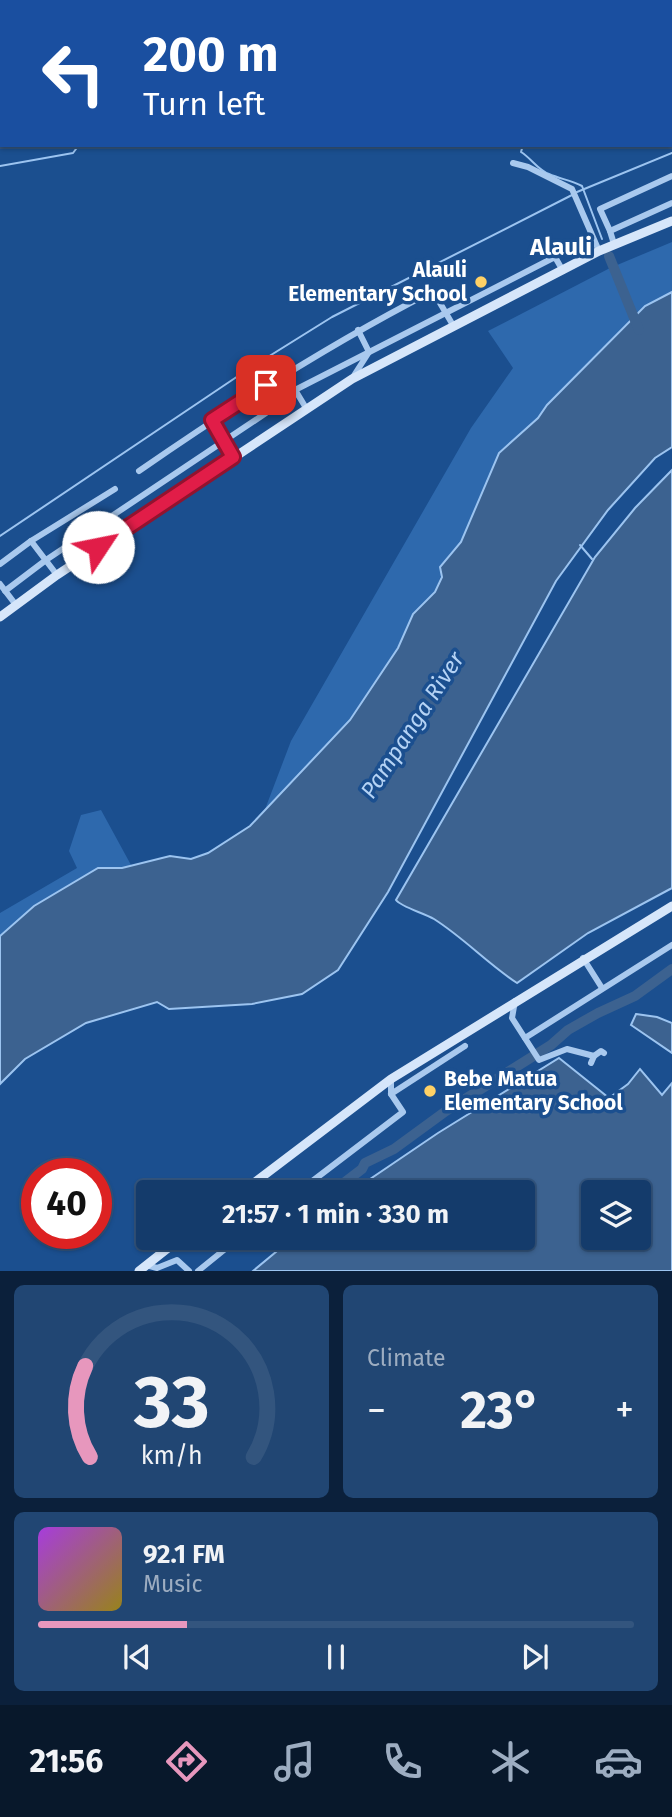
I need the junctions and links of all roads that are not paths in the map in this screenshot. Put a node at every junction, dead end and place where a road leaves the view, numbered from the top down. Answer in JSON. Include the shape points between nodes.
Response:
{"nodes":[{"id":1,"x":513,"y":163,"type":"dead end"},
{"id":2,"x":672,"y":176,"type":"edge"},
{"id":3,"x":672,"y":203,"type":"edge"},
{"id":4,"x":672,"y":221,"type":"edge"},
{"id":5,"x":610,"y":231,"type":"junction"},
{"id":6,"x":614,"y":244,"type":"junction"},
{"id":7,"x":599,"y":251,"type":"junction"},
{"id":8,"x":563,"y":271,"type":"junction"},
{"id":9,"x":446,"y":314,"type":"junction"},
{"id":10,"x":454,"y":327,"type":"junction"},
{"id":11,"x":358,"y":330,"type":"junction"},
{"id":12,"x":369,"y":352,"type":"junction"},
{"id":13,"x":277,"y":360,"type":"dead end"},
{"id":14,"x":284,"y":373,"type":"junction"},
{"id":15,"x":352,"y":379,"type":"junction"},
{"id":16,"x":295,"y":390,"type":"junction"},
{"id":17,"x":306,"y":408,"type":"junction"},
{"id":18,"x":212,"y":420,"type":"junction"},
{"id":19,"x":224,"y":441,"type":"junction"},
{"id":20,"x":233,"y":457,"type":"junction"},
{"id":21,"x":139,"y":471,"type":"dead end"},
{"id":22,"x":115,"y":489,"type":"dead end"},
{"id":23,"x":31,"y":541,"type":"junction"},
{"id":24,"x":46,"y":560,"type":"junction"},
{"id":25,"x":0,"y":564,"type":"edge"},
{"id":26,"x":57,"y":575,"type":"junction"},
{"id":27,"x":0,"y":584,"type":"edge"},
{"id":28,"x":5,"y":591,"type":"junction"},
{"id":29,"x":16,"y":605,"type":"junction"},
{"id":30,"x":0,"y":617,"type":"edge"},
{"id":31,"x":669,"y":907,"type":"edge"},
{"id":32,"x":672,"y":918,"type":"edge"},
{"id":33,"x":672,"y":945,"type":"edge"},
{"id":34,"x":583,"y":958,"type":"junction"},
{"id":35,"x":602,"y":988,"type":"junction"},
{"id":36,"x":516,"y":1000,"type":"junction"},
{"id":37,"x":525,"y":1038,"type":"junction"},
{"id":38,"x":465,"y":1046,"type":"dead end"},
{"id":39,"x":604,"y":1053,"type":"dead end"},
{"id":40,"x":391,"y":1079,"type":"junction"},
{"id":41,"x":391,"y":1094,"type":"junction"},
{"id":42,"x":259,"y":1178,"type":"joint"},
{"id":43,"x":257,"y":1180,"type":"edge"},
{"id":44,"x":314,"y":1180,"type":"edge"},
{"id":45,"x":166,"y":1250,"type":"edge"},
{"id":46,"x":224,"y":1250,"type":"edge"},
{"id":47,"x":143,"y":1268,"type":"edge"},
{"id":48,"x":189,"y":1271,"type":"edge"},
{"id":49,"x":198,"y":1271,"type":"edge"}],
"edges":[{"from":1,"to":7,"type":"street","via":[[572,189]]},
{"from":2,"to":5,"type":"street","via":[[600,209]]},
{"from":3,"to":5,"type":"street"},
{"from":4,"to":6,"type":"street"},
{"from":5,"to":6,"type":"street"},
{"from":6,"to":7,"type":"street"},
{"from":7,"to":8,"type":"street"},
{"from":8,"to":9,"type":"street","via":[[555,257]]},
{"from":8,"to":10,"type":"street"},
{"from":9,"to":10,"type":"street"},
{"from":9,"to":11,"type":"street","via":[[433,291]]},
{"from":9,"to":12,"type":"street"},
{"from":10,"to":15,"type":"street"},
{"from":11,"to":12,"type":"street"},
{"from":11,"to":14,"type":"street"},
{"from":12,"to":15,"type":"street"},
{"from":12,"to":16,"type":"street"},
{"from":13,"to":14,"type":"street"},
{"from":14,"to":16,"type":"street"},
{"from":14,"to":18,"type":"street"},
{"from":15,"to":17,"type":"street"},
{"from":16,"to":17,"type":"street"},
{"from":16,"to":19,"type":"street"},
{"from":17,"to":20,"type":"street"},
{"from":18,"to":19,"type":"street"},
{"from":18,"to":21,"type":"street"},
{"from":19,"to":20,"type":"street"},
{"from":19,"to":24,"type":"street"},
{"from":20,"to":26,"type":"street"},
{"from":22,"to":23,"type":"street"},
{"from":23,"to":24,"type":"street"},
{"from":23,"to":25,"type":"street"},
{"from":24,"to":26,"type":"street"},
{"from":24,"to":28,"type":"street"},
{"from":26,"to":29,"type":"street"},
{"from":27,"to":28,"type":"street"},
{"from":28,"to":29,"type":"street"},
{"from":29,"to":30,"type":"street"},
{"from":31,"to":32,"type":"street"},
{"from":31,"to":34,"type":"street"},
{"from":33,"to":35,"type":"street"},
{"from":34,"to":35,"type":"street"},
{"from":34,"to":36,"type":"street"},
{"from":35,"to":37,"type":"street"},
{"from":36,"to":37,"type":"street","via":[[512,1018]]},
{"from":36,"to":40,"type":"street"},
{"from":37,"to":39,"type":"street","via":[[539,1060],[567,1049],[593,1059]]},
{"from":38,"to":41,"type":"street"},
{"from":40,"to":41,"type":"street"},
{"from":40,"to":42,"type":"street"},
{"from":41,"to":44,"type":"street","via":[[404,1109],[401,1114]]},
{"from":42,"to":43,"type":"street"},
{"from":45,"to":47,"type":"street"},
{"from":46,"to":49,"type":"street"},
{"from":47,"to":48,"type":"street","via":[[177,1260]]}]}
